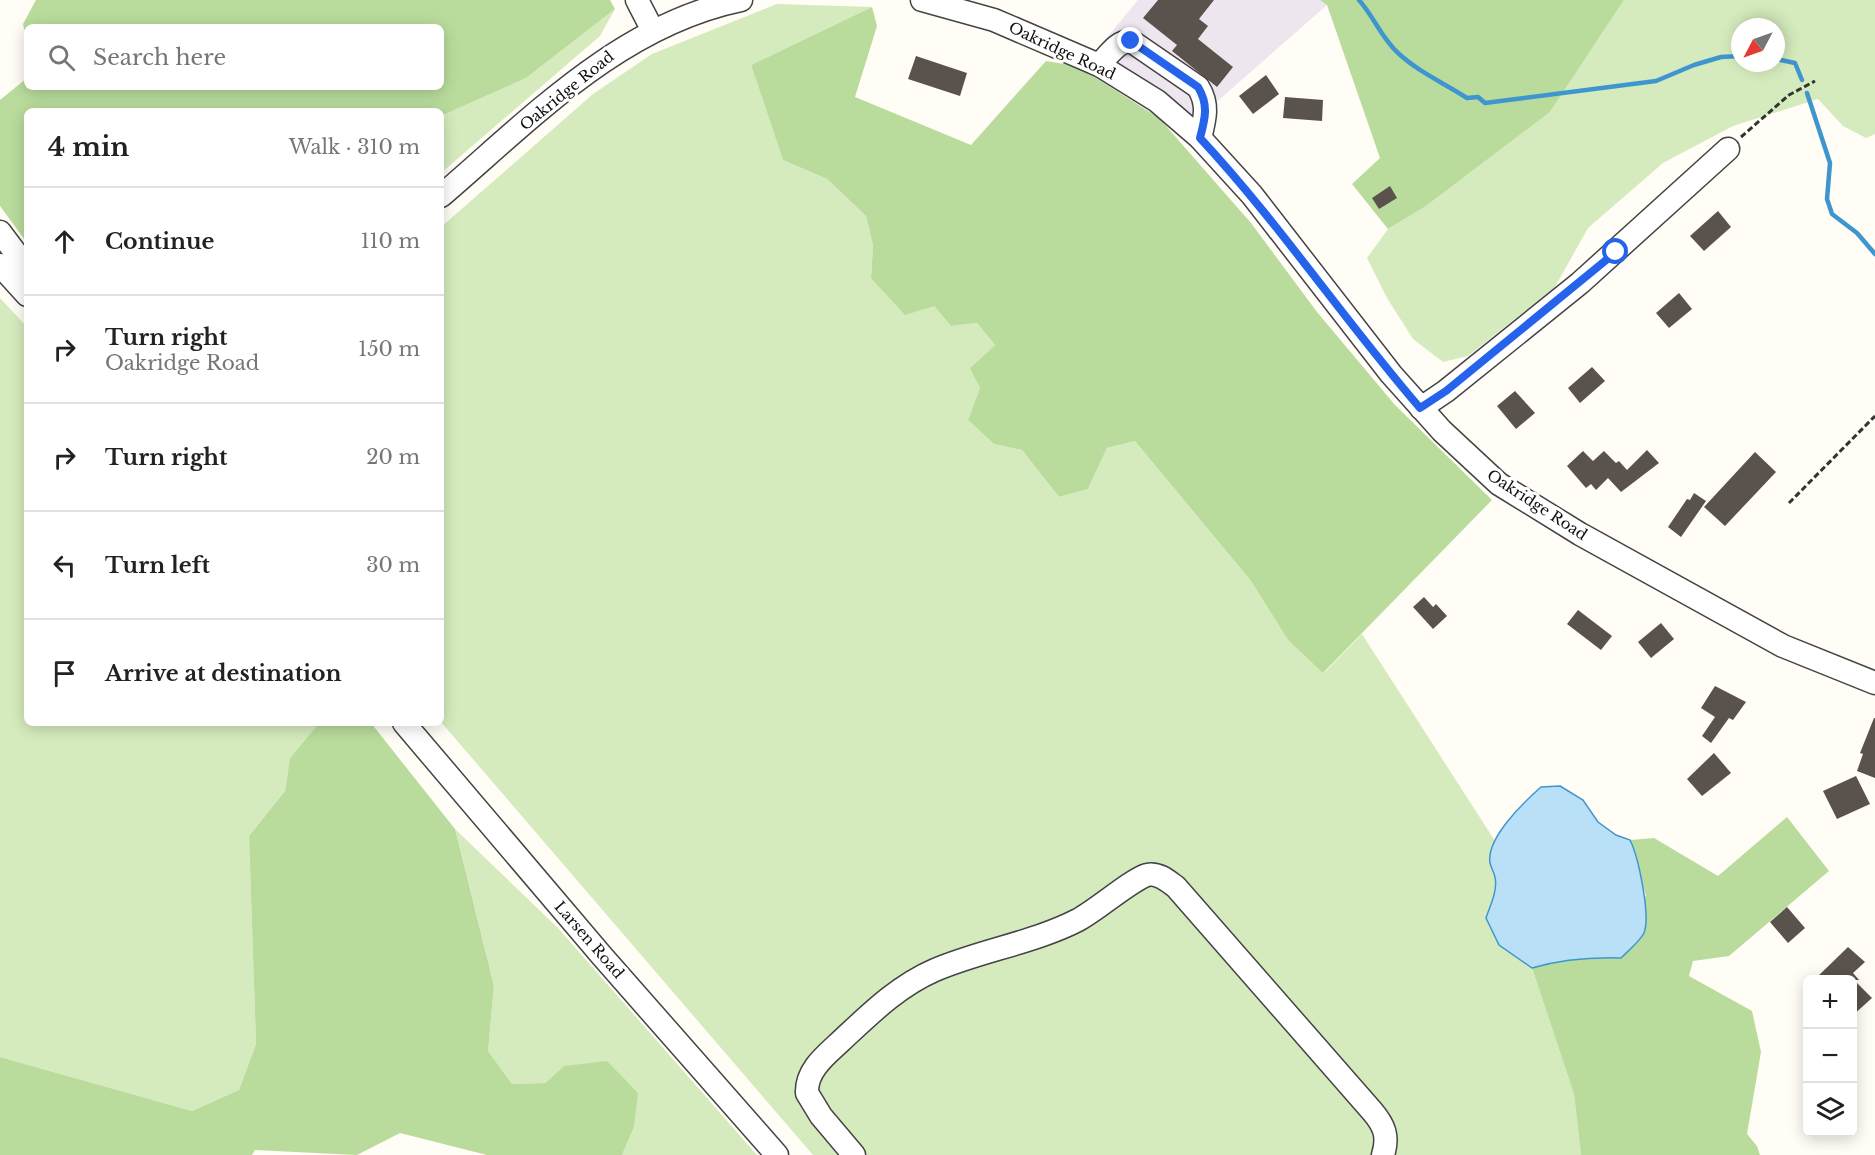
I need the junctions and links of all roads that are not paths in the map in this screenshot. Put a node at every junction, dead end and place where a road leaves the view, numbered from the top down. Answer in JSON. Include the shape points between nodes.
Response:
{"nodes":[{"id":1,"x":637,"y":0,"type":"edge"},
{"id":2,"x":741,"y":0,"type":"edge"},
{"id":3,"x":922,"y":0,"type":"edge"},
{"id":4,"x":652,"y":31,"type":"junction"},
{"id":5,"x":1099,"y":65,"type":"junction"},
{"id":6,"x":1200,"y":138,"type":"junction"},
{"id":7,"x":1728,"y":149,"type":"road end"},
{"id":8,"x":444,"y":193,"type":"edge"},
{"id":9,"x":0,"y":232,"type":"edge"},
{"id":10,"x":24,"y":264,"type":"edge"},
{"id":11,"x":0,"y":265,"type":"edge"},
{"id":12,"x":24,"y":292,"type":"edge"},
{"id":13,"x":1420,"y":408,"type":"junction"},
{"id":14,"x":1875,"y":683,"type":"edge"},
{"id":15,"x":407,"y":726,"type":"edge"},
{"id":16,"x":777,"y":1155,"type":"edge"},
{"id":17,"x":854,"y":1155,"type":"edge"},
{"id":18,"x":1383,"y":1155,"type":"edge"}],
"edges":[{"from":1,"to":4,"type":"street"},
{"from":2,"to":4,"type":"street","name":"Oakridge Road"},
{"from":3,"to":5,"type":"street","name":"Oakridge Road","via":[[994,20]]},
{"from":4,"to":8,"type":"street","name":"Oakridge Road","via":[[583,74]]},
{"from":5,"to":6,"type":"street","name":"Oakridge Road","via":[[1157,101]]},
{"from":5,"to":6,"type":"street","via":[[1119,45],[1131,41],[1198,87],[1205,98],[1206,112]]},
{"from":6,"to":13,"type":"street","name":"Oakridge Road","via":[[1252,195]]},
{"from":7,"to":13,"type":"street","via":[[1580,283]]},
{"from":9,"to":10,"type":"street"},
{"from":11,"to":12,"type":"street"},
{"from":13,"to":14,"type":"street","name":"Oakridge Road","via":[[1499,484],[1533,505],[1784,646]]},
{"from":15,"to":16,"type":"street","name":"Larsen Road"},
{"from":17,"to":18,"type":"street","via":[[807,1093],[809,1076],[881,1004],[909,984],[967,958],[1077,921],[1138,880],[1154,875],[1176,887],[1372,1111],[1384,1126]]}]}
